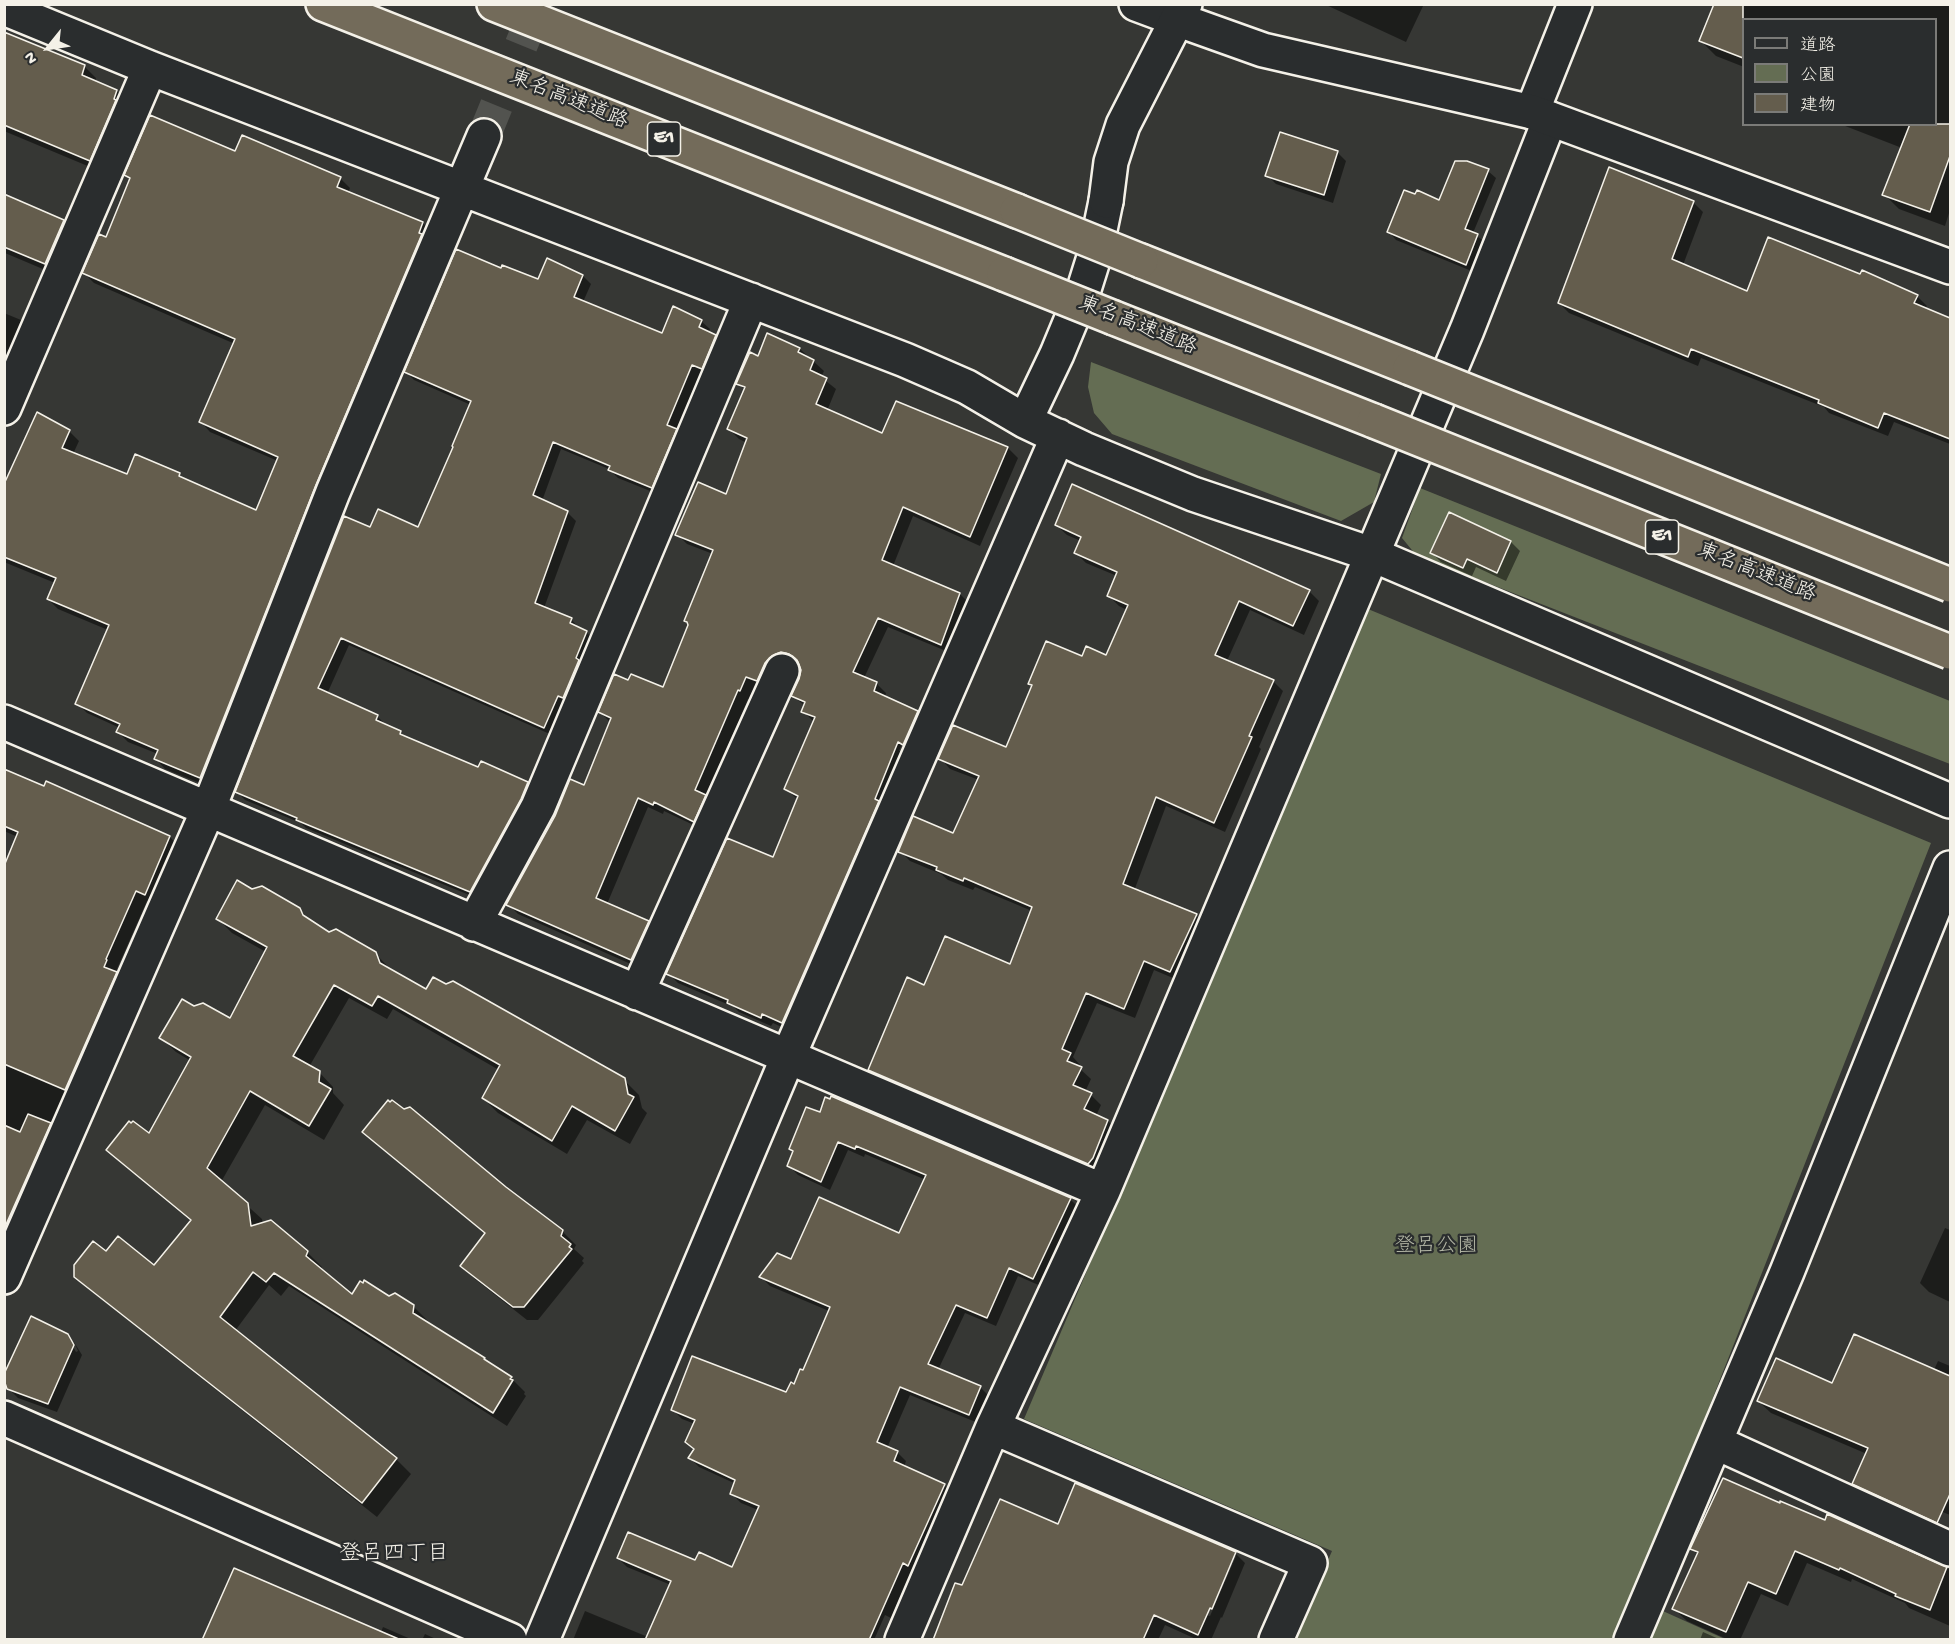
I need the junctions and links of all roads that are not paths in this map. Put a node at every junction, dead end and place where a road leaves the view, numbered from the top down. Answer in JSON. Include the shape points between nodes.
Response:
{"nodes":[{"id":1,"x":323,"y":4,"type":"edge"},
{"id":2,"x":494,"y":4,"type":"edge"},
{"id":3,"x":1136,"y":4,"type":"edge"},
{"id":4,"x":1575,"y":4,"type":"edge"},
{"id":5,"x":4,"y":8,"type":"edge"},
{"id":6,"x":1182,"y":12,"type":"edge"},
{"id":7,"x":150,"y":68,"type":"junction"},
{"id":8,"x":1541,"y":115,"type":"junction"},
{"id":9,"x":484,"y":136,"type":"tunnel mouth"},
{"id":10,"x":463,"y":188,"type":"junction"},
{"id":11,"x":1950,"y":267,"type":"edge"},
{"id":12,"x":751,"y":300,"type":"junction"},
{"id":13,"x":4,"y":408,"type":"edge"},
{"id":14,"x":1025,"y":421,"type":"junction"},
{"id":15,"x":1058,"y":436,"type":"junction"},
{"id":16,"x":1371,"y":554,"type":"junction"},
{"id":17,"x":1950,"y":585,"type":"edge"},
{"id":18,"x":1950,"y":652,"type":"edge"},
{"id":19,"x":782,"y":671,"type":"dead end"},
{"id":20,"x":4,"y":722,"type":"edge"},
{"id":21,"x":1950,"y":801,"type":"edge"},
{"id":22,"x":208,"y":810,"type":"junction"},
{"id":23,"x":1950,"y":868,"type":"edge"},
{"id":24,"x":474,"y":924,"type":"junction"},
{"id":25,"x":637,"y":993,"type":"junction"},
{"id":26,"x":788,"y":1057,"type":"junction"},
{"id":27,"x":1103,"y":1191,"type":"junction"},
{"id":28,"x":4,"y":1277,"type":"edge"},
{"id":29,"x":4,"y":1418,"type":"edge"},
{"id":30,"x":993,"y":1427,"type":"junction"},
{"id":31,"x":1715,"y":1442,"type":"junction"},
{"id":32,"x":1950,"y":1549,"type":"edge"},
{"id":33,"x":510,"y":1640,"type":"edge"},
{"id":34,"x":542,"y":1640,"type":"edge"},
{"id":35,"x":902,"y":1640,"type":"edge"},
{"id":36,"x":1276,"y":1640,"type":"edge"},
{"id":37,"x":1631,"y":1640,"type":"edge"}],
"edges":[{"from":1,"to":18,"type":"highway","name":"東名高速道路","number":"E1","bridge":true},
{"from":2,"to":17,"type":"highway","bridge":true},
{"from":3,"to":6,"type":"street"},
{"from":4,"to":8,"type":"street"},
{"from":5,"to":7,"type":"street"},
{"from":6,"to":8,"type":"street","via":[[1263,50]]},
{"from":6,"to":14,"type":"street","via":[[1123,125],[1111,162],[1095,254],[1084,289]]},
{"from":7,"to":10,"type":"street"},
{"from":7,"to":13,"type":"street"},
{"from":8,"to":11,"type":"street"},
{"from":8,"to":16,"type":"street","via":[[1467,330]]},
{"from":9,"to":10,"type":"street"},
{"from":10,"to":12,"type":"street"},
{"from":10,"to":22,"type":"street","via":[[333,492]]},
{"from":12,"to":14,"type":"street","via":[[967,387]]},
{"from":12,"to":24,"type":"street","via":[[538,807]]},
{"from":14,"to":15,"type":"street"},
{"from":15,"to":16,"type":"street","via":[[1192,494]]},
{"from":15,"to":26,"type":"street"},
{"from":16,"to":21,"type":"street"},
{"from":16,"to":27,"type":"street"},
{"from":19,"to":25,"type":"street"},
{"from":20,"to":22,"type":"street"},
{"from":22,"to":24,"type":"street"},
{"from":22,"to":28,"type":"street"},
{"from":23,"to":31,"type":"street"},
{"from":24,"to":25,"type":"street"},
{"from":25,"to":26,"type":"street"},
{"from":26,"to":27,"type":"street"},
{"from":26,"to":34,"type":"street"},
{"from":27,"to":30,"type":"street"},
{"from":29,"to":33,"type":"street"},
{"from":30,"to":35,"type":"street"},
{"from":30,"to":36,"type":"street","via":[[1310,1563]]},
{"from":31,"to":32,"type":"street"},
{"from":31,"to":37,"type":"street"}]}
